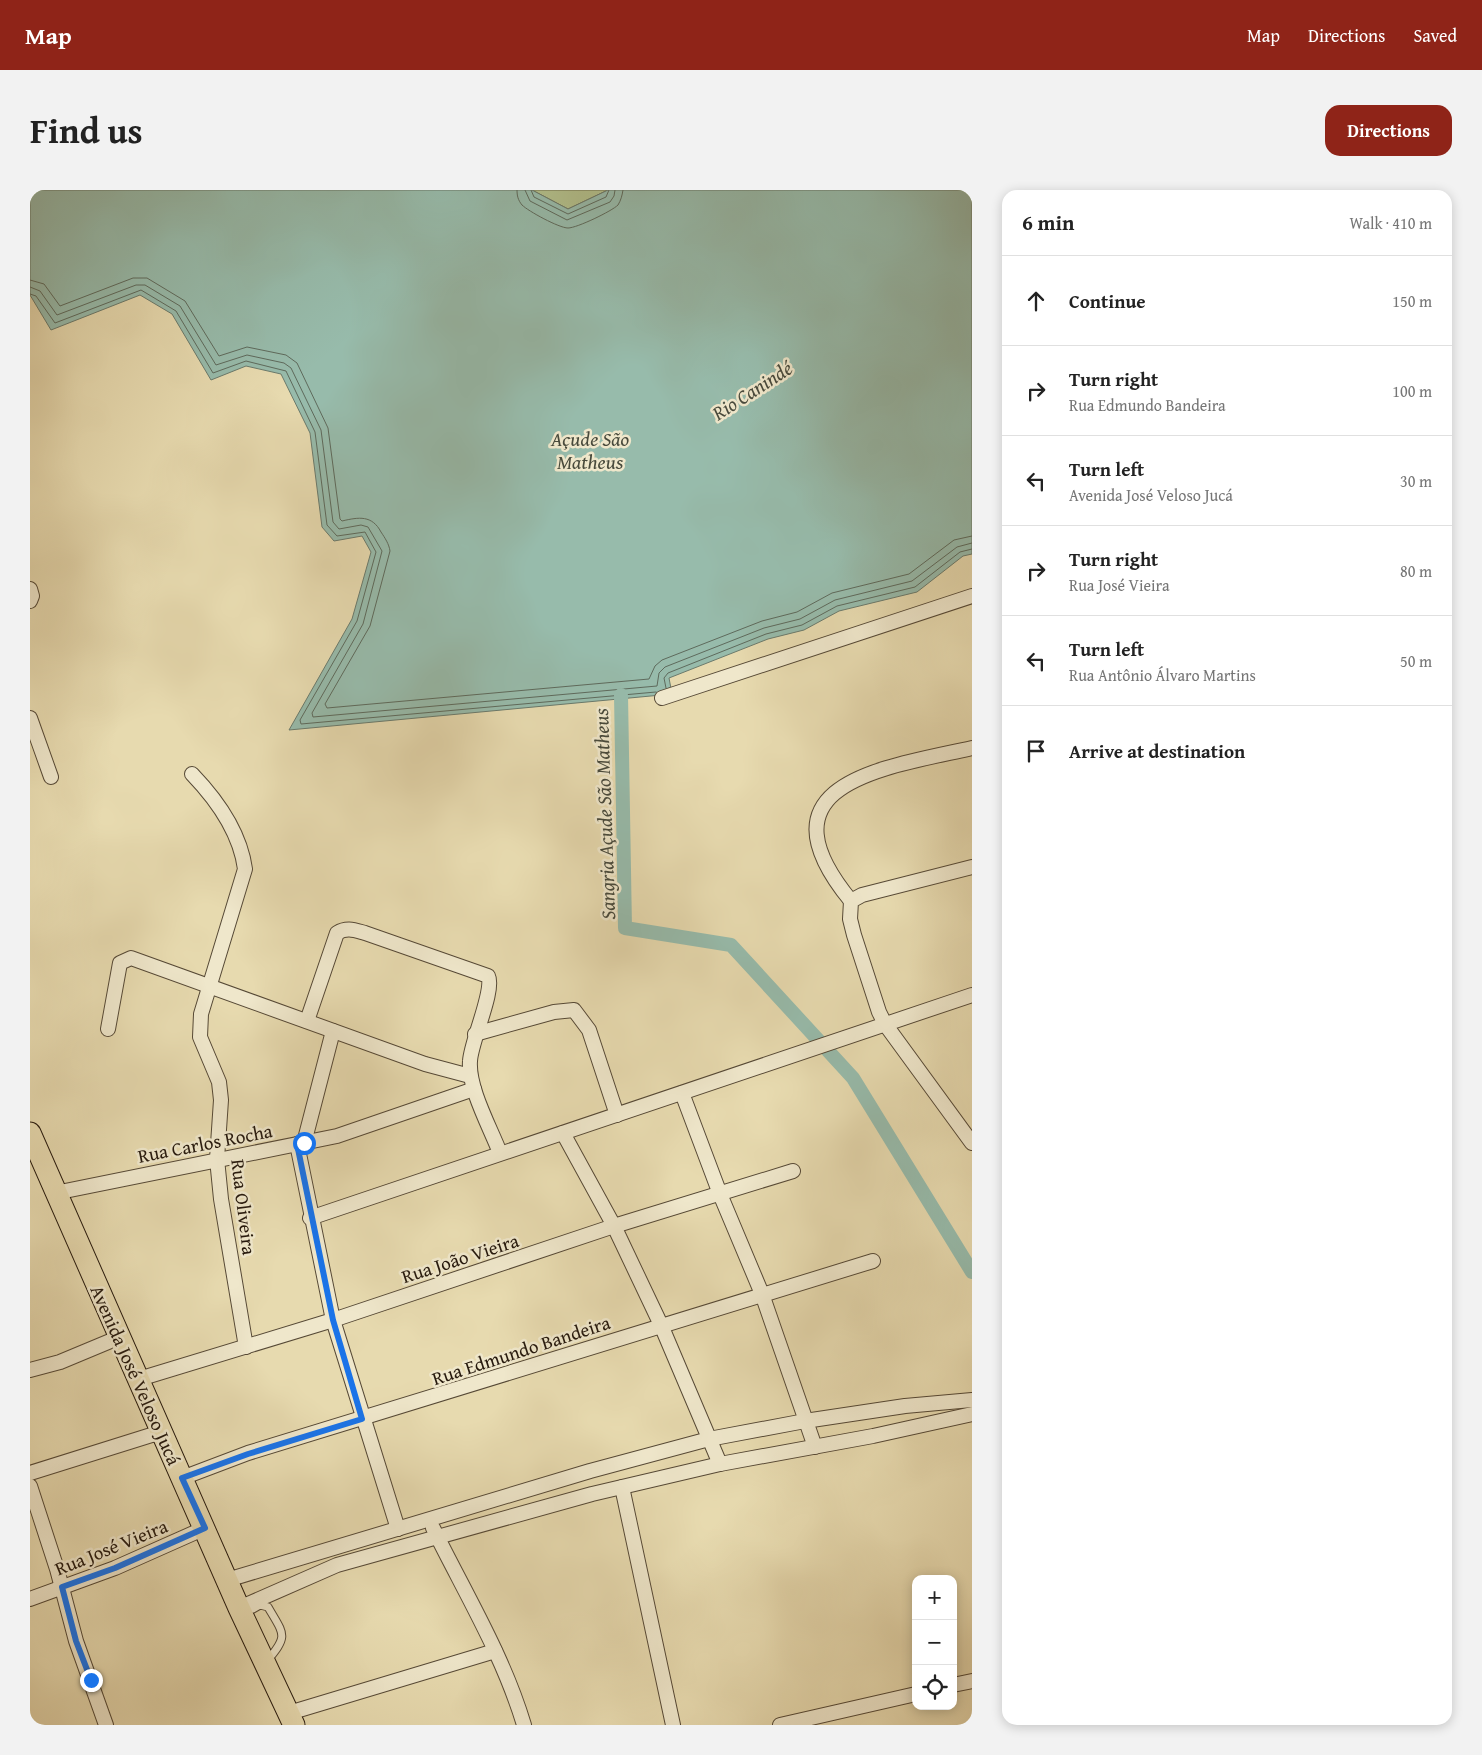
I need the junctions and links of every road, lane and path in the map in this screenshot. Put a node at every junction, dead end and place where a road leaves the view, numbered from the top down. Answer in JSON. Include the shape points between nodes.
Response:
{"nodes":[{"id":1,"x":30,"y":589,"type":"edge"},
{"id":2,"x":972,"y":596,"type":"edge"},
{"id":3,"x":30,"y":601,"type":"edge"},
{"id":4,"x":662,"y":698,"type":"dead end"},
{"id":5,"x":30,"y":718,"type":"edge"},
{"id":6,"x":972,"y":748,"type":"edge"},
{"id":7,"x":192,"y":774,"type":"dead end"},
{"id":8,"x":51,"y":777,"type":"dead end"},
{"id":9,"x":972,"y":867,"type":"edge"},
{"id":10,"x":852,"y":901,"type":"junction"},
{"id":11,"x":209,"y":986,"type":"junction"},
{"id":12,"x":972,"y":995,"type":"edge"},
{"id":13,"x":307,"y":1021,"type":"junction"},
{"id":14,"x":885,"y":1024,"type":"junction"},
{"id":15,"x":108,"y":1029,"type":"dead end"},
{"id":16,"x":333,"y":1030,"type":"junction"},
{"id":17,"x":475,"y":1034,"type":"junction"},
{"id":18,"x":472,"y":1082,"type":"junction"},
{"id":19,"x":682,"y":1093,"type":"junction"},
{"id":20,"x":617,"y":1115,"type":"junction"},
{"id":21,"x":30,"y":1133,"type":"edge"},
{"id":22,"x":563,"y":1134,"type":"junction"},
{"id":23,"x":972,"y":1143,"type":"edge"},
{"id":24,"x":300,"y":1144,"type":"junction"},
{"id":25,"x":500,"y":1152,"type":"junction"},
{"id":26,"x":217,"y":1159,"type":"junction"},
{"id":27,"x":793,"y":1171,"type":"dead end"},
{"id":28,"x":55,"y":1193,"type":"junction"},
{"id":29,"x":720,"y":1194,"type":"junction"},
{"id":30,"x":310,"y":1218,"type":"junction"},
{"id":31,"x":614,"y":1226,"type":"junction"},
{"id":32,"x":873,"y":1261,"type":"dead end"},
{"id":33,"x":762,"y":1294,"type":"junction"},
{"id":34,"x":333,"y":1320,"type":"junction"},
{"id":35,"x":661,"y":1325,"type":"junction"},
{"id":36,"x":120,"y":1337,"type":"junction"},
{"id":37,"x":246,"y":1347,"type":"junction"},
{"id":38,"x":30,"y":1370,"type":"edge"},
{"id":39,"x":139,"y":1379,"type":"junction"},
{"id":40,"x":972,"y":1400,"type":"edge"},
{"id":41,"x":972,"y":1414,"type":"edge"},
{"id":42,"x":362,"y":1419,"type":"junction"},
{"id":43,"x":805,"y":1421,"type":"junction"},
{"id":44,"x":162,"y":1432,"type":"junction"},
{"id":45,"x":709,"y":1439,"type":"junction"},
{"id":46,"x":815,"y":1446,"type":"junction"},
{"id":47,"x":720,"y":1464,"type":"junction"},
{"id":48,"x":30,"y":1473,"type":"edge"},
{"id":49,"x":182,"y":1478,"type":"junction"},
{"id":50,"x":30,"y":1486,"type":"edge"},
{"id":51,"x":622,"y":1487,"type":"junction"},
{"id":52,"x":430,"y":1521,"type":"junction"},
{"id":53,"x":205,"y":1528,"type":"junction"},
{"id":54,"x":398,"y":1529,"type":"junction"},
{"id":55,"x":437,"y":1536,"type":"junction"},
{"id":56,"x":227,"y":1580,"type":"junction"},
{"id":57,"x":62,"y":1587,"type":"junction"},
{"id":58,"x":30,"y":1599,"type":"edge"},
{"id":59,"x":240,"y":1611,"type":"junction"},
{"id":60,"x":495,"y":1651,"type":"junction"},
{"id":61,"x":265,"y":1663,"type":"junction"},
{"id":62,"x":972,"y":1681,"type":"edge"},
{"id":63,"x":957,"y":1684,"type":"edge"},
{"id":64,"x":912,"y":1695,"type":"edge"},
{"id":65,"x":291,"y":1719,"type":"edge"},
{"id":66,"x":106,"y":1725,"type":"edge"},
{"id":67,"x":524,"y":1725,"type":"edge"},
{"id":68,"x":673,"y":1725,"type":"edge"},
{"id":69,"x":780,"y":1725,"type":"edge"}],
"edges":[{"from":1,"to":3,"type":"street"},
{"from":2,"to":4,"type":"street"},
{"from":5,"to":8,"type":"street"},
{"from":6,"to":10,"type":"street","via":[[881,771],[854,780],[830,795],[820,812],[816,837],[827,864]]},
{"from":7,"to":11,"type":"street","name":"Rua Oliveira","via":[[213,796],[224,815],[240,847],[245,869]]},
{"from":9,"to":10,"type":"street","via":[[862,895]]},
{"from":10,"to":14,"type":"street","via":[[850,919],[854,935],[870,989]]},
{"from":11,"to":13,"type":"street"},
{"from":11,"to":15,"type":"street","via":[[134,959],[123,960],[118,968]]},
{"from":11,"to":26,"type":"street","name":"Rua Oliveira","via":[[201,1014],[200,1037],[219,1082]]},
{"from":12,"to":14,"type":"street"},
{"from":13,"to":16,"type":"street"},
{"from":13,"to":17,"type":"street","via":[[337,933],[349,929],[488,976],[491,989]]},
{"from":14,"to":19,"type":"street"},
{"from":14,"to":23,"type":"street"},
{"from":16,"to":18,"type":"street"},
{"from":16,"to":24,"type":"street"},
{"from":17,"to":18,"type":"street","via":[[471,1052]]},
{"from":17,"to":20,"type":"street","via":[[554,1012],[574,1010],[590,1030]]},
{"from":18,"to":24,"type":"street","name":"Rua Carlos Rocha","via":[[346,1132]]},
{"from":18,"to":25,"type":"street"},
{"from":19,"to":20,"type":"street"},
{"from":19,"to":29,"type":"street"},
{"from":20,"to":22,"type":"street"},
{"from":21,"to":28,"type":"main road","name":"Avenida José Veloso Jucá"},
{"from":22,"to":25,"type":"street"},
{"from":22,"to":31,"type":"street"},
{"from":24,"to":26,"type":"street","name":"Rua Carlos Rocha"},
{"from":24,"to":30,"type":"street"},
{"from":25,"to":30,"type":"street"},
{"from":26,"to":28,"type":"street","name":"Rua Carlos Rocha"},
{"from":26,"to":37,"type":"street","name":"Rua Oliveira"},
{"from":27,"to":29,"type":"street","name":"Rua João Vieira"},
{"from":28,"to":36,"type":"main road","name":"Avenida José Veloso Jucá"},
{"from":29,"to":31,"type":"street","name":"Rua João Vieira"},
{"from":29,"to":33,"type":"street"},
{"from":30,"to":34,"type":"street"},
{"from":31,"to":34,"type":"street","name":"Rua João Vieira"},
{"from":31,"to":35,"type":"street"},
{"from":32,"to":33,"type":"street","name":"Rua Edmundo Bandeira"},
{"from":33,"to":35,"type":"street","name":"Rua Edmundo Bandeira"},
{"from":33,"to":43,"type":"street"},
{"from":34,"to":37,"type":"street","name":"Rua João Vieira"},
{"from":34,"to":42,"type":"street"},
{"from":35,"to":42,"type":"street","name":"Rua Edmundo Bandeira"},
{"from":35,"to":45,"type":"street"},
{"from":36,"to":38,"type":"street","via":[[60,1362]]},
{"from":36,"to":39,"type":"main road","name":"Avenida José Veloso Jucá"},
{"from":37,"to":39,"type":"street","name":"Rua João Vieira"},
{"from":39,"to":44,"type":"main road","name":"Avenida José Veloso Jucá"},
{"from":40,"to":43,"type":"street"},
{"from":41,"to":46,"type":"street"},
{"from":42,"to":49,"type":"street","name":"Rua Edmundo Bandeira"},
{"from":42,"to":54,"type":"street"},
{"from":43,"to":45,"type":"street"},
{"from":43,"to":46,"type":"street"},
{"from":44,"to":48,"type":"street"},
{"from":44,"to":49,"type":"main road","name":"Avenida José Veloso Jucá"},
{"from":45,"to":47,"type":"street"},
{"from":45,"to":52,"type":"street","via":[[590,1471]]},
{"from":46,"to":47,"type":"street"},
{"from":47,"to":51,"type":"street"},
{"from":49,"to":53,"type":"main road","name":"Avenida José Veloso Jucá"},
{"from":50,"to":57,"type":"street"},
{"from":51,"to":55,"type":"street"},
{"from":51,"to":68,"type":"street"},
{"from":52,"to":54,"type":"street"},
{"from":52,"to":55,"type":"street"},
{"from":53,"to":56,"type":"main road","name":"Avenida José Veloso Jucá"},
{"from":53,"to":57,"type":"street","name":"Rua José Vieira","via":[[115,1568]]},
{"from":54,"to":56,"type":"street"},
{"from":55,"to":59,"type":"street","via":[[337,1565]]},
{"from":55,"to":60,"type":"street"},
{"from":56,"to":59,"type":"main road","name":"Avenida José Veloso Jucá"},
{"from":57,"to":58,"type":"street","name":"Rua José Vieira"},
{"from":57,"to":66,"type":"street","via":[[76,1641]]},
{"from":59,"to":61,"type":"main road","name":"Avenida José Veloso Jucá"},
{"from":59,"to":61,"type":"lane","via":[[268,1607],[280,1628],[282,1644]]},
{"from":60,"to":65,"type":"street"},
{"from":60,"to":67,"type":"street"},
{"from":61,"to":65,"type":"main road","name":"Avenida José Veloso Jucá"},
{"from":62,"to":63,"type":"street"},
{"from":64,"to":69,"type":"street"}]}
